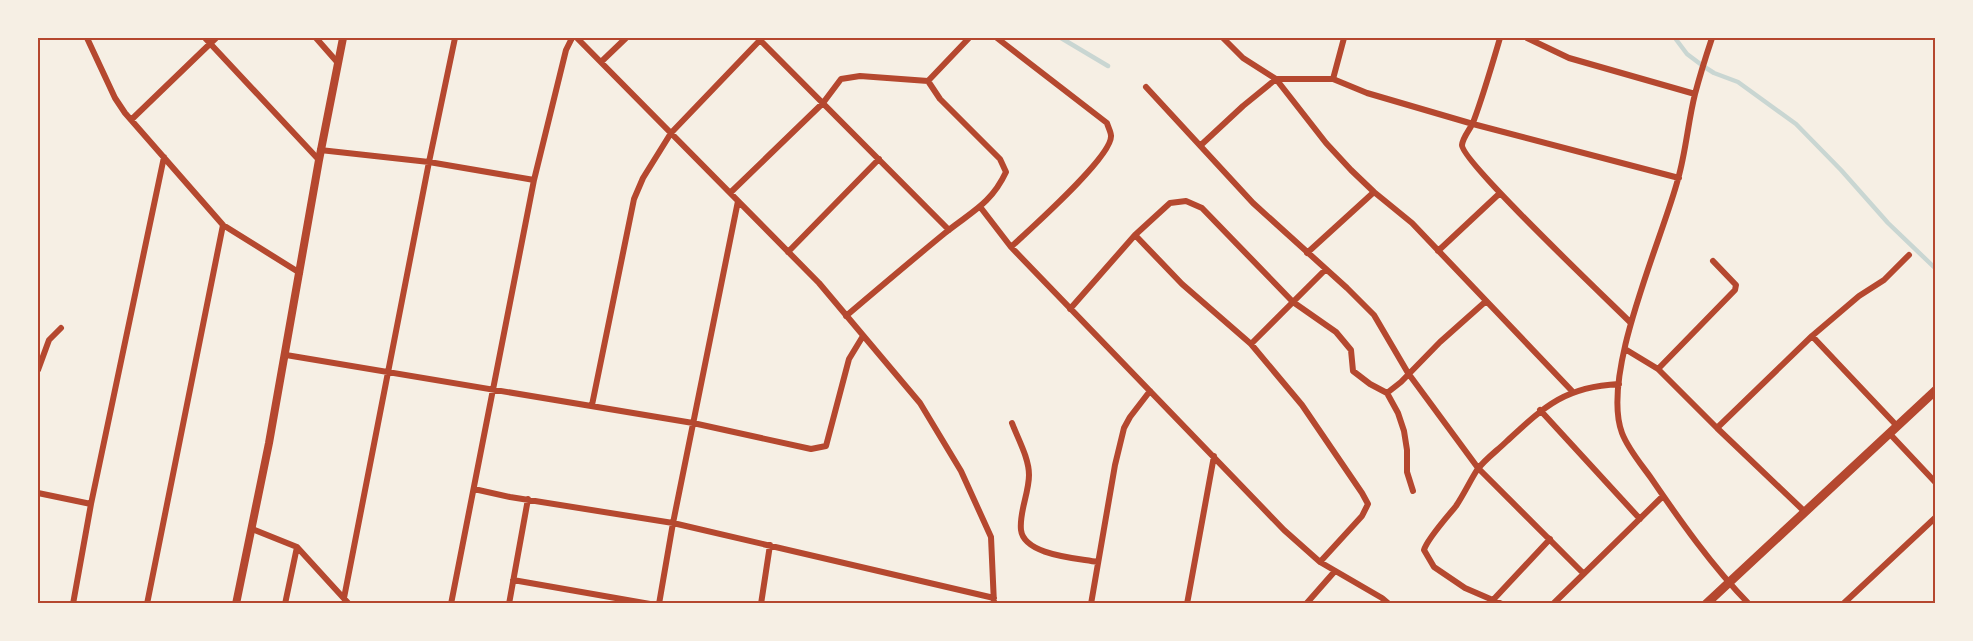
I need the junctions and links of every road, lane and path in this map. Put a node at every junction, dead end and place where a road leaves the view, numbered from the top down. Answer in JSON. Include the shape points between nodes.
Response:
{"nodes":[{"id":1,"x":87,"y":38,"type":"edge"},
{"id":2,"x":205,"y":38,"type":"edge"},
{"id":3,"x":216,"y":38,"type":"edge"},
{"id":4,"x":316,"y":38,"type":"edge"},
{"id":5,"x":343,"y":38,"type":"edge"},
{"id":6,"x":455,"y":38,"type":"edge"},
{"id":7,"x":572,"y":38,"type":"edge"},
{"id":8,"x":577,"y":38,"type":"edge"},
{"id":9,"x":626,"y":38,"type":"edge"},
{"id":10,"x":969,"y":38,"type":"edge"},
{"id":11,"x":997,"y":38,"type":"edge"},
{"id":12,"x":1223,"y":38,"type":"edge"},
{"id":13,"x":1344,"y":38,"type":"edge"},
{"id":14,"x":1500,"y":38,"type":"edge"},
{"id":15,"x":1527,"y":38,"type":"edge"},
{"id":16,"x":1712,"y":38,"type":"edge"},
{"id":17,"x":761,"y":39,"type":"edge"},
{"id":18,"x":210,"y":44,"type":"junction"},
{"id":19,"x":601,"y":62,"type":"junction"},
{"id":20,"x":338,"y":63,"type":"junction"},
{"id":21,"x":1276,"y":79,"type":"junction"},
{"id":22,"x":1333,"y":79,"type":"junction"},
{"id":23,"x":927,"y":81,"type":"junction"},
{"id":24,"x":1146,"y":87,"type":"dead end"},
{"id":25,"x":1695,"y":94,"type":"junction"},
{"id":26,"x":823,"y":103,"type":"junction"},
{"id":27,"x":131,"y":120,"type":"junction"},
{"id":28,"x":1473,"y":124,"type":"junction"},
{"id":29,"x":670,"y":133,"type":"junction"},
{"id":30,"x":1201,"y":145,"type":"junction"},
{"id":31,"x":320,"y":150,"type":"junction"},
{"id":32,"x":164,"y":157,"type":"junction"},
{"id":33,"x":879,"y":159,"type":"junction"},
{"id":34,"x":319,"y":160,"type":"junction"},
{"id":35,"x":429,"y":162,"type":"junction"},
{"id":36,"x":1678,"y":178,"type":"junction"},
{"id":37,"x":534,"y":180,"type":"junction"},
{"id":38,"x":1374,"y":192,"type":"junction"},
{"id":39,"x":1500,"y":192,"type":"junction"},
{"id":40,"x":730,"y":193,"type":"junction"},
{"id":41,"x":738,"y":201,"type":"junction"},
{"id":42,"x":981,"y":208,"type":"junction"},
{"id":43,"x":223,"y":225,"type":"junction"},
{"id":44,"x":949,"y":230,"type":"junction"},
{"id":45,"x":1135,"y":235,"type":"junction"},
{"id":46,"x":1011,"y":246,"type":"junction"},
{"id":47,"x":1438,"y":251,"type":"junction"},
{"id":48,"x":788,"y":252,"type":"junction"},
{"id":49,"x":1307,"y":253,"type":"junction"},
{"id":50,"x":1909,"y":255,"type":"dead end"},
{"id":51,"x":1713,"y":261,"type":"dead end"},
{"id":52,"x":1326,"y":270,"type":"junction"},
{"id":53,"x":300,"y":273,"type":"junction"},
{"id":54,"x":1293,"y":302,"type":"junction"},
{"id":55,"x":1485,"y":302,"type":"junction"},
{"id":56,"x":1070,"y":309,"type":"junction"},
{"id":57,"x":846,"y":316,"type":"junction"},
{"id":58,"x":1631,"y":323,"type":"junction"},
{"id":59,"x":61,"y":328,"type":"dead end"},
{"id":60,"x":864,"y":336,"type":"junction"},
{"id":61,"x":1812,"y":336,"type":"junction"},
{"id":62,"x":1251,"y":344,"type":"junction"},
{"id":63,"x":1625,"y":349,"type":"junction"},
{"id":64,"x":286,"y":355,"type":"junction"},
{"id":65,"x":1658,"y":369,"type":"junction"},
{"id":66,"x":38,"y":370,"type":"edge"},
{"id":67,"x":389,"y":372,"type":"junction"},
{"id":68,"x":1408,"y":373,"type":"junction"},
{"id":69,"x":1619,"y":384,"type":"junction"},
{"id":70,"x":493,"y":389,"type":"junction"},
{"id":71,"x":1935,"y":390,"type":"edge"},
{"id":72,"x":1150,"y":391,"type":"junction"},
{"id":73,"x":1572,"y":391,"type":"junction"},
{"id":74,"x":1387,"y":393,"type":"junction"},
{"id":75,"x":592,"y":405,"type":"junction"},
{"id":76,"x":1540,"y":410,"type":"junction"},
{"id":77,"x":693,"y":423,"type":"junction"},
{"id":78,"x":1012,"y":423,"type":"dead end"},
{"id":79,"x":1897,"y":426,"type":"junction"},
{"id":80,"x":1716,"y":428,"type":"junction"},
{"id":81,"x":1889,"y":433,"type":"junction"},
{"id":82,"x":1214,"y":456,"type":"junction"},
{"id":83,"x":1478,"y":468,"type":"junction"},
{"id":84,"x":1935,"y":483,"type":"edge"},
{"id":85,"x":474,"y":489,"type":"junction"},
{"id":86,"x":1413,"y":491,"type":"dead end"},
{"id":87,"x":38,"y":493,"type":"edge"},
{"id":88,"x":1664,"y":496,"type":"junction"},
{"id":89,"x":528,"y":500,"type":"junction"},
{"id":90,"x":91,"y":504,"type":"junction"},
{"id":91,"x":1804,"y":511,"type":"junction"},
{"id":92,"x":1935,"y":517,"type":"edge"},
{"id":93,"x":1640,"y":519,"type":"junction"},
{"id":94,"x":673,"y":523,"type":"junction"},
{"id":95,"x":252,"y":529,"type":"junction"},
{"id":96,"x":1550,"y":539,"type":"junction"},
{"id":97,"x":770,"y":545,"type":"junction"},
{"id":98,"x":297,"y":547,"type":"junction"},
{"id":99,"x":1097,"y":562,"type":"junction"},
{"id":100,"x":1320,"y":562,"type":"junction"},
{"id":101,"x":1335,"y":571,"type":"junction"},
{"id":102,"x":1583,"y":573,"type":"junction"},
{"id":103,"x":513,"y":580,"type":"junction"},
{"id":104,"x":1728,"y":582,"type":"junction"},
{"id":105,"x":1494,"y":600,"type":"junction"},
{"id":106,"x":347,"y":601,"type":"edge"},
{"id":107,"x":994,"y":601,"type":"edge"},
{"id":108,"x":1188,"y":601,"type":"edge"},
{"id":109,"x":73,"y":603,"type":"edge"},
{"id":110,"x":147,"y":603,"type":"edge"},
{"id":111,"x":236,"y":603,"type":"edge"},
{"id":112,"x":285,"y":603,"type":"edge"},
{"id":113,"x":451,"y":603,"type":"edge"},
{"id":114,"x":509,"y":603,"type":"edge"},
{"id":115,"x":650,"y":603,"type":"edge"},
{"id":116,"x":659,"y":603,"type":"edge"},
{"id":117,"x":761,"y":603,"type":"edge"},
{"id":118,"x":1091,"y":603,"type":"edge"},
{"id":119,"x":1196,"y":603,"type":"edge"},
{"id":120,"x":1306,"y":603,"type":"edge"},
{"id":121,"x":1389,"y":603,"type":"edge"},
{"id":122,"x":1502,"y":603,"type":"edge"},
{"id":123,"x":1553,"y":603,"type":"edge"},
{"id":124,"x":1706,"y":603,"type":"edge"},
{"id":125,"x":1749,"y":603,"type":"edge"},
{"id":126,"x":1843,"y":603,"type":"edge"}],
"edges":[{"from":1,"to":27,"type":"street"},
{"from":2,"to":18,"type":"street"},
{"from":3,"to":18,"type":"street"},
{"from":4,"to":20,"type":"street"},
{"from":5,"to":20,"type":"street"},
{"from":6,"to":35,"type":"street"},
{"from":7,"to":37,"type":"street"},
{"from":8,"to":19,"type":"street"},
{"from":9,"to":19,"type":"street"},
{"from":10,"to":23,"type":"street"},
{"from":11,"to":46,"type":"street","via":[[1107,123],[1112,137],[1107,150],[1069,192]]},
{"from":12,"to":21,"type":"street","via":[[1243,58]]},
{"from":13,"to":22,"type":"street"},
{"from":14,"to":28,"type":"street"},
{"from":15,"to":25,"type":"street","via":[[1569,58]]},
{"from":16,"to":25,"type":"street"},
{"from":17,"to":26,"type":"street"},
{"from":17,"to":29,"type":"street"},
{"from":18,"to":27,"type":"street"},
{"from":18,"to":34,"type":"street"},
{"from":19,"to":29,"type":"street"},
{"from":20,"to":31,"type":"street"},
{"from":21,"to":22,"type":"street"},
{"from":21,"to":30,"type":"street"},
{"from":21,"to":38,"type":"street","via":[[1326,143]]},
{"from":22,"to":28,"type":"street"},
{"from":23,"to":26,"type":"street","via":[[860,76],[840,80]]},
{"from":23,"to":42,"type":"street","via":[[1000,159],[1006,172]]},
{"from":24,"to":30,"type":"street"},
{"from":25,"to":36,"type":"street"},
{"from":26,"to":33,"type":"street"},
{"from":26,"to":40,"type":"street"},
{"from":27,"to":32,"type":"street"},
{"from":28,"to":36,"type":"street"},
{"from":28,"to":39,"type":"street","via":[[1464,138],[1465,154]]},
{"from":29,"to":40,"type":"street"},
{"from":29,"to":75,"type":"street","via":[[634,199]]},
{"from":30,"to":49,"type":"street","via":[[1253,203]]},
{"from":31,"to":34,"type":"street"},
{"from":31,"to":35,"type":"street"},
{"from":32,"to":43,"type":"street"},
{"from":32,"to":90,"type":"street"},
{"from":33,"to":44,"type":"street"},
{"from":33,"to":48,"type":"street"},
{"from":34,"to":53,"type":"street"},
{"from":35,"to":37,"type":"street"},
{"from":35,"to":67,"type":"street"},
{"from":36,"to":58,"type":"street"},
{"from":37,"to":70,"type":"street"},
{"from":38,"to":47,"type":"street"},
{"from":38,"to":49,"type":"street"},
{"from":39,"to":47,"type":"street"},
{"from":39,"to":58,"type":"street"},
{"from":40,"to":41,"type":"street"},
{"from":41,"to":48,"type":"street"},
{"from":41,"to":77,"type":"street"},
{"from":42,"to":44,"type":"street"},
{"from":42,"to":46,"type":"street"},
{"from":43,"to":53,"type":"street"},
{"from":43,"to":110,"type":"street"},
{"from":44,"to":57,"type":"street"},
{"from":45,"to":54,"type":"street","via":[[1170,202],[1186,201],[1202,208]]},
{"from":45,"to":56,"type":"street"},
{"from":45,"to":62,"type":"street","via":[[1182,285]]},
{"from":46,"to":56,"type":"street"},
{"from":47,"to":55,"type":"street"},
{"from":48,"to":57,"type":"street"},
{"from":49,"to":52,"type":"street"},
{"from":50,"to":61,"type":"street","via":[[1884,280]]},
{"from":51,"to":65,"type":"street","via":[[1732,279],[1736,290]]},
{"from":52,"to":54,"type":"street"},
{"from":52,"to":68,"type":"street","via":[[1374,315]]},
{"from":53,"to":64,"type":"street"},
{"from":54,"to":62,"type":"street"},
{"from":54,"to":74,"type":"street","via":[[1336,332],[1351,350],[1353,370]]},
{"from":55,"to":68,"type":"street"},
{"from":55,"to":73,"type":"street"},
{"from":56,"to":72,"type":"street"},
{"from":57,"to":60,"type":"street"},
{"from":58,"to":63,"type":"street"},
{"from":59,"to":66,"type":"street","via":[[49,340]]},
{"from":60,"to":77,"type":"street","via":[[849,359],[826,446],[811,449]]},
{"from":60,"to":107,"type":"street","via":[[920,403],[961,471],[991,537]]},
{"from":61,"to":79,"type":"street"},
{"from":61,"to":80,"type":"street"},
{"from":62,"to":100,"type":"street","via":[[1302,405],[1368,504],[1362,516]]},
{"from":63,"to":65,"type":"street"},
{"from":63,"to":69,"type":"street"},
{"from":64,"to":67,"type":"street"},
{"from":64,"to":95,"type":"street"},
{"from":65,"to":80,"type":"street"},
{"from":67,"to":70,"type":"street"},
{"from":67,"to":106,"type":"street"},
{"from":68,"to":74,"type":"street"},
{"from":68,"to":83,"type":"street"},
{"from":69,"to":73,"type":"street"},
{"from":69,"to":88,"type":"street","via":[[1622,432]]},
{"from":70,"to":75,"type":"street"},
{"from":70,"to":85,"type":"street"},
{"from":71,"to":79,"type":"main road"},
{"from":72,"to":82,"type":"street"},
{"from":72,"to":99,"type":"street","via":[[1124,428]]},
{"from":73,"to":76,"type":"street"},
{"from":74,"to":86,"type":"street","via":[[1404,431],[1407,472]]},
{"from":75,"to":77,"type":"street"},
{"from":76,"to":83,"type":"street"},
{"from":76,"to":93,"type":"street"},
{"from":77,"to":94,"type":"street"},
{"from":78,"to":99,"type":"street","via":[[1028,465],[1021,531],[1027,542],[1037,550]]},
{"from":79,"to":81,"type":"main road"},
{"from":80,"to":91,"type":"street"},
{"from":81,"to":84,"type":"street"},
{"from":81,"to":91,"type":"main road"},
{"from":82,"to":100,"type":"street"},
{"from":82,"to":108,"type":"street"},
{"from":83,"to":96,"type":"street"},
{"from":83,"to":105,"type":"street","via":[[1424,550],[1434,567],[1465,588]]},
{"from":85,"to":89,"type":"street"},
{"from":85,"to":113,"type":"street"},
{"from":87,"to":90,"type":"street"},
{"from":88,"to":93,"type":"street"},
{"from":88,"to":104,"type":"street"},
{"from":89,"to":94,"type":"street"},
{"from":89,"to":103,"type":"street"},
{"from":90,"to":109,"type":"street"},
{"from":91,"to":104,"type":"main road"},
{"from":92,"to":126,"type":"street"},
{"from":93,"to":102,"type":"street"},
{"from":94,"to":97,"type":"street"},
{"from":94,"to":116,"type":"street"},
{"from":95,"to":98,"type":"street"},
{"from":95,"to":111,"type":"street"},
{"from":96,"to":102,"type":"street"},
{"from":96,"to":105,"type":"street"},
{"from":97,"to":107,"type":"street"},
{"from":97,"to":117,"type":"street"},
{"from":98,"to":106,"type":"street"},
{"from":98,"to":112,"type":"street"},
{"from":99,"to":118,"type":"street"},
{"from":100,"to":101,"type":"street"},
{"from":101,"to":120,"type":"street"},
{"from":101,"to":121,"type":"street"},
{"from":102,"to":123,"type":"street"},
{"from":103,"to":114,"type":"street"},
{"from":103,"to":115,"type":"street"},
{"from":104,"to":124,"type":"main road"},
{"from":104,"to":125,"type":"street"},
{"from":105,"to":122,"type":"street"},
{"from":108,"to":119,"type":"street"}]}
